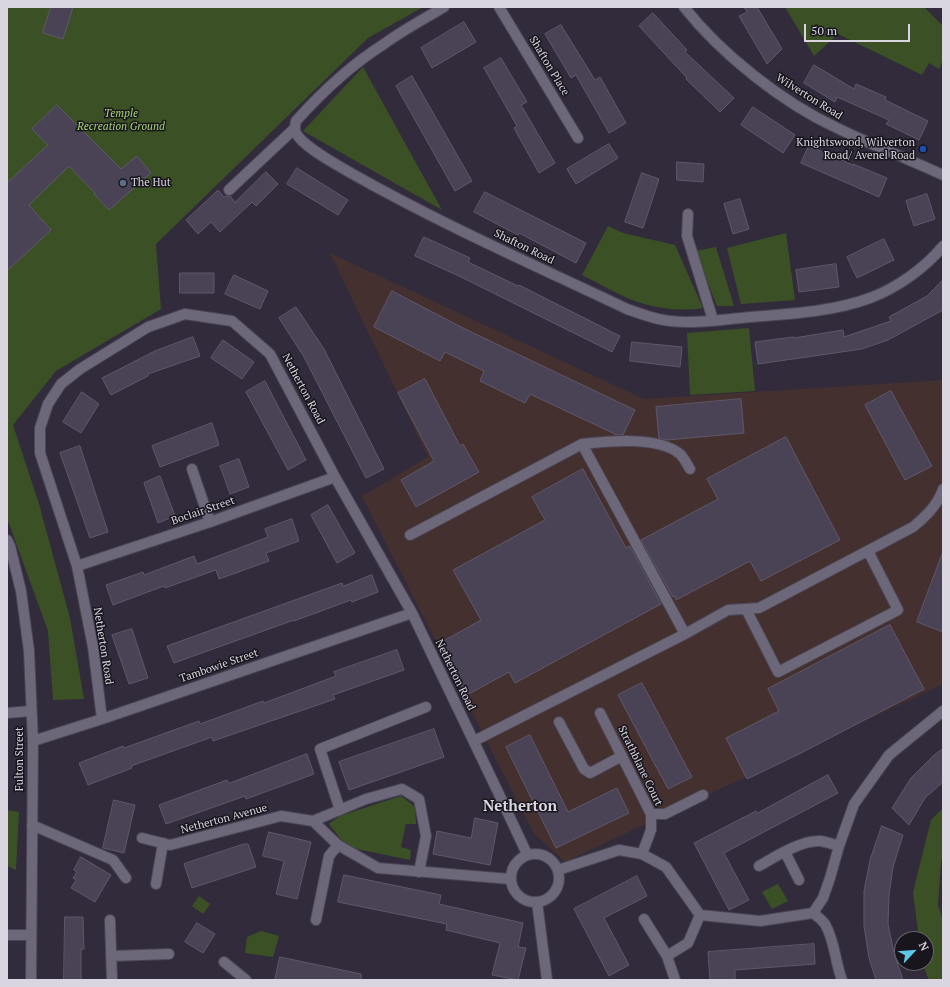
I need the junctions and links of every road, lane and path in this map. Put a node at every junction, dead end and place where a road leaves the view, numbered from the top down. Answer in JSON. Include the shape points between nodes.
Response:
{"nodes":[{"id":1,"x":444,"y":7,"type":"edge"},
{"id":2,"x":499,"y":7,"type":"edge"},
{"id":3,"x":684,"y":7,"type":"edge"},
{"id":4,"x":294,"y":129,"type":"junction"},
{"id":5,"x":578,"y":138,"type":"dead end"},
{"id":6,"x":943,"y":175,"type":"edge"},
{"id":7,"x":229,"y":190,"type":"dead end"},
{"id":8,"x":688,"y":214,"type":"dead end"},
{"id":9,"x":943,"y":246,"type":"edge"},
{"id":10,"x":713,"y":320,"type":"junction"},
{"id":11,"x":582,"y":444,"type":"junction"},
{"id":12,"x":192,"y":468,"type":"dead end"},
{"id":13,"x":690,"y":469,"type":"dead end"},
{"id":14,"x":336,"y":477,"type":"junction"},
{"id":15,"x":943,"y":489,"type":"edge"},
{"id":16,"x":210,"y":522,"type":"junction"},
{"id":17,"x":410,"y":535,"type":"dead end"},
{"id":18,"x":7,"y":540,"type":"edge"},
{"id":19,"x":868,"y":551,"type":"junction"},
{"id":20,"x":77,"y":566,"type":"junction"},
{"id":21,"x":746,"y":609,"type":"junction"},
{"id":22,"x":412,"y":613,"type":"junction"},
{"id":23,"x":685,"y":634,"type":"junction"},
{"id":24,"x":426,"y":708,"type":"dead end"},
{"id":25,"x":32,"y":711,"type":"junction"},
{"id":26,"x":943,"y":711,"type":"edge"},
{"id":27,"x":7,"y":713,"type":"edge"},
{"id":28,"x":600,"y":713,"type":"dead end"},
{"id":29,"x":102,"y":719,"type":"junction"},
{"id":30,"x":560,"y":722,"type":"dead end"},
{"id":31,"x":33,"y":741,"type":"junction"},
{"id":32,"x":474,"y":741,"type":"junction"},
{"id":33,"x":622,"y":756,"type":"junction"},
{"id":34,"x":703,"y":794,"type":"dead end"},
{"id":35,"x":340,"y":810,"type":"junction"},
{"id":36,"x":651,"y":814,"type":"junction"},
{"id":37,"x":313,"y":820,"type":"junction"},
{"id":38,"x":32,"y":825,"type":"junction"},
{"id":39,"x":142,"y":838,"type":"dead end"},
{"id":40,"x":163,"y":844,"type":"junction"},
{"id":41,"x":338,"y":845,"type":"junction"},
{"id":42,"x":838,"y":846,"type":"junction"},
{"id":43,"x":785,"y":852,"type":"junction"},
{"id":44,"x":527,"y":854,"type":"junction"},
{"id":45,"x":642,"y":854,"type":"junction"},
{"id":46,"x":759,"y":866,"type":"dead end"},
{"id":47,"x":558,"y":870,"type":"junction"},
{"id":48,"x":419,"y":872,"type":"junction"},
{"id":49,"x":126,"y":878,"type":"dead end"},
{"id":50,"x":510,"y":879,"type":"junction"},
{"id":51,"x":799,"y":880,"type":"dead end"},
{"id":52,"x":156,"y":884,"type":"dead end"},
{"id":53,"x":537,"y":902,"type":"junction"},
{"id":54,"x":813,"y":913,"type":"junction"},
{"id":55,"x":700,"y":915,"type":"junction"},
{"id":56,"x":644,"y":919,"type":"dead end"},
{"id":57,"x":110,"y":920,"type":"dead end"},
{"id":58,"x":316,"y":920,"type":"dead end"},
{"id":59,"x":7,"y":935,"type":"edge"},
{"id":60,"x":30,"y":935,"type":"junction"},
{"id":61,"x":169,"y":954,"type":"dead end"},
{"id":62,"x":111,"y":956,"type":"junction"},
{"id":63,"x":667,"y":956,"type":"junction"},
{"id":64,"x":224,"y":962,"type":"dead end"},
{"id":65,"x":31,"y":980,"type":"edge"},
{"id":66,"x":112,"y":980,"type":"edge"},
{"id":67,"x":246,"y":980,"type":"edge"},
{"id":68,"x":547,"y":980,"type":"edge"},
{"id":69,"x":675,"y":980,"type":"edge"},
{"id":70,"x":842,"y":980,"type":"edge"}],
"edges":[{"from":1,"to":4,"type":"street","via":[[365,57],[310,106],[296,121]]},
{"from":2,"to":5,"type":"street","name":"Shafton Place"},
{"from":3,"to":6,"type":"street","name":"Wilverton Road","via":[[742,67],[802,109],[836,128]]},
{"from":4,"to":7,"type":"street"},
{"from":4,"to":10,"type":"street","name":"Shafton Road","via":[[304,142],[326,158],[368,182],[467,233],[627,309],[670,321]]},
{"from":8,"to":10,"type":"street","via":[[687,236]]},
{"from":9,"to":10,"type":"street","name":"Shafton Road","via":[[918,271],[871,298],[842,307]]},
{"from":11,"to":13,"type":"street","via":[[611,441],[659,445],[679,454]]},
{"from":11,"to":17,"type":"street"},
{"from":11,"to":23,"type":"street"},
{"from":12,"to":16,"type":"street"},
{"from":14,"to":16,"type":"street","name":"Boclair Street"},
{"from":14,"to":20,"type":"street","name":"Netherton Road","via":[[270,354],[232,321],[185,314],[148,327],[80,369],[61,384],[48,404],[40,428],[40,453]]},
{"from":14,"to":22,"type":"street","name":"Netherton Road"},
{"from":15,"to":19,"type":"street","via":[[927,515],[913,528]]},
{"from":16,"to":20,"type":"street","name":"Boclair Street"},
{"from":18,"to":25,"type":"street","name":"Fulton Street","via":[[21,591],[29,651]]},
{"from":19,"to":21,"type":"street","via":[[759,608]]},
{"from":19,"to":21,"type":"street","via":[[898,610],[778,672]]},
{"from":20,"to":29,"type":"street","name":"Netherton Road","via":[[93,647]]},
{"from":21,"to":23,"type":"street","via":[[728,610]]},
{"from":22,"to":29,"type":"street","name":"Tambowie Street"},
{"from":22,"to":32,"type":"street","name":"Netherton Road"},
{"from":23,"to":32,"type":"street"},
{"from":24,"to":35,"type":"street","via":[[320,749]]},
{"from":25,"to":27,"type":"street"},
{"from":25,"to":31,"type":"street","name":"Fulton Street"},
{"from":26,"to":42,"type":"street","via":[[889,755],[854,804]]},
{"from":28,"to":33,"type":"street","name":"Strathblane Court"},
{"from":29,"to":31,"type":"street","name":"Tambowie Street"},
{"from":30,"to":33,"type":"street","via":[[584,769],[590,773]]},
{"from":31,"to":38,"type":"street","name":"Fulton Street"},
{"from":32,"to":44,"type":"street","name":"Netherton Road"},
{"from":33,"to":36,"type":"street","name":"Strathblane Court"},
{"from":34,"to":36,"type":"street","via":[[665,814]]},
{"from":35,"to":37,"type":"street","name":"Netherton Avenue"},
{"from":35,"to":48,"type":"street","name":"Netherton Avenue","via":[[366,799],[402,789],[419,799],[426,836]]},
{"from":36,"to":45,"type":"street","name":"Strathblane Court","via":[[651,830]]},
{"from":37,"to":40,"type":"street","name":"Netherton Avenue","via":[[280,816],[170,845]]},
{"from":37,"to":41,"type":"street"},
{"from":38,"to":49,"type":"street","via":[[112,860]]},
{"from":38,"to":60,"type":"street","name":"Fulton Street"},
{"from":39,"to":40,"type":"street","name":"Netherton Avenue"},
{"from":40,"to":52,"type":"street"},
{"from":41,"to":48,"type":"street","via":[[378,868]]},
{"from":41,"to":58,"type":"street","via":[[329,856]]},
{"from":42,"to":43,"type":"street","via":[[820,841]]},
{"from":42,"to":54,"type":"street","via":[[830,878]]},
{"from":43,"to":46,"type":"street"},
{"from":43,"to":51,"type":"street"},
{"from":44,"to":47,"type":"street","via":[[548,857]]},
{"from":44,"to":50,"type":"street","via":[[513,867]]},
{"from":45,"to":47,"type":"street","via":[[619,850]]},
{"from":45,"to":55,"type":"street","via":[[666,867]]},
{"from":47,"to":53,"type":"street","via":[[558,886],[554,894],[546,900]]},
{"from":48,"to":50,"type":"street"},
{"from":50,"to":53,"type":"street","via":[[516,894],[529,902]]},
{"from":53,"to":68,"type":"street"},
{"from":54,"to":55,"type":"street","via":[[760,921]]},
{"from":54,"to":70,"type":"street","via":[[824,923],[830,934]]},
{"from":55,"to":63,"type":"street","via":[[688,943]]},
{"from":56,"to":63,"type":"street"},
{"from":57,"to":62,"type":"street"},
{"from":59,"to":60,"type":"street"},
{"from":60,"to":65,"type":"street","name":"Fulton Street"},
{"from":61,"to":62,"type":"street"},
{"from":62,"to":66,"type":"street"},
{"from":63,"to":69,"type":"street"},
{"from":64,"to":67,"type":"street"}]}
